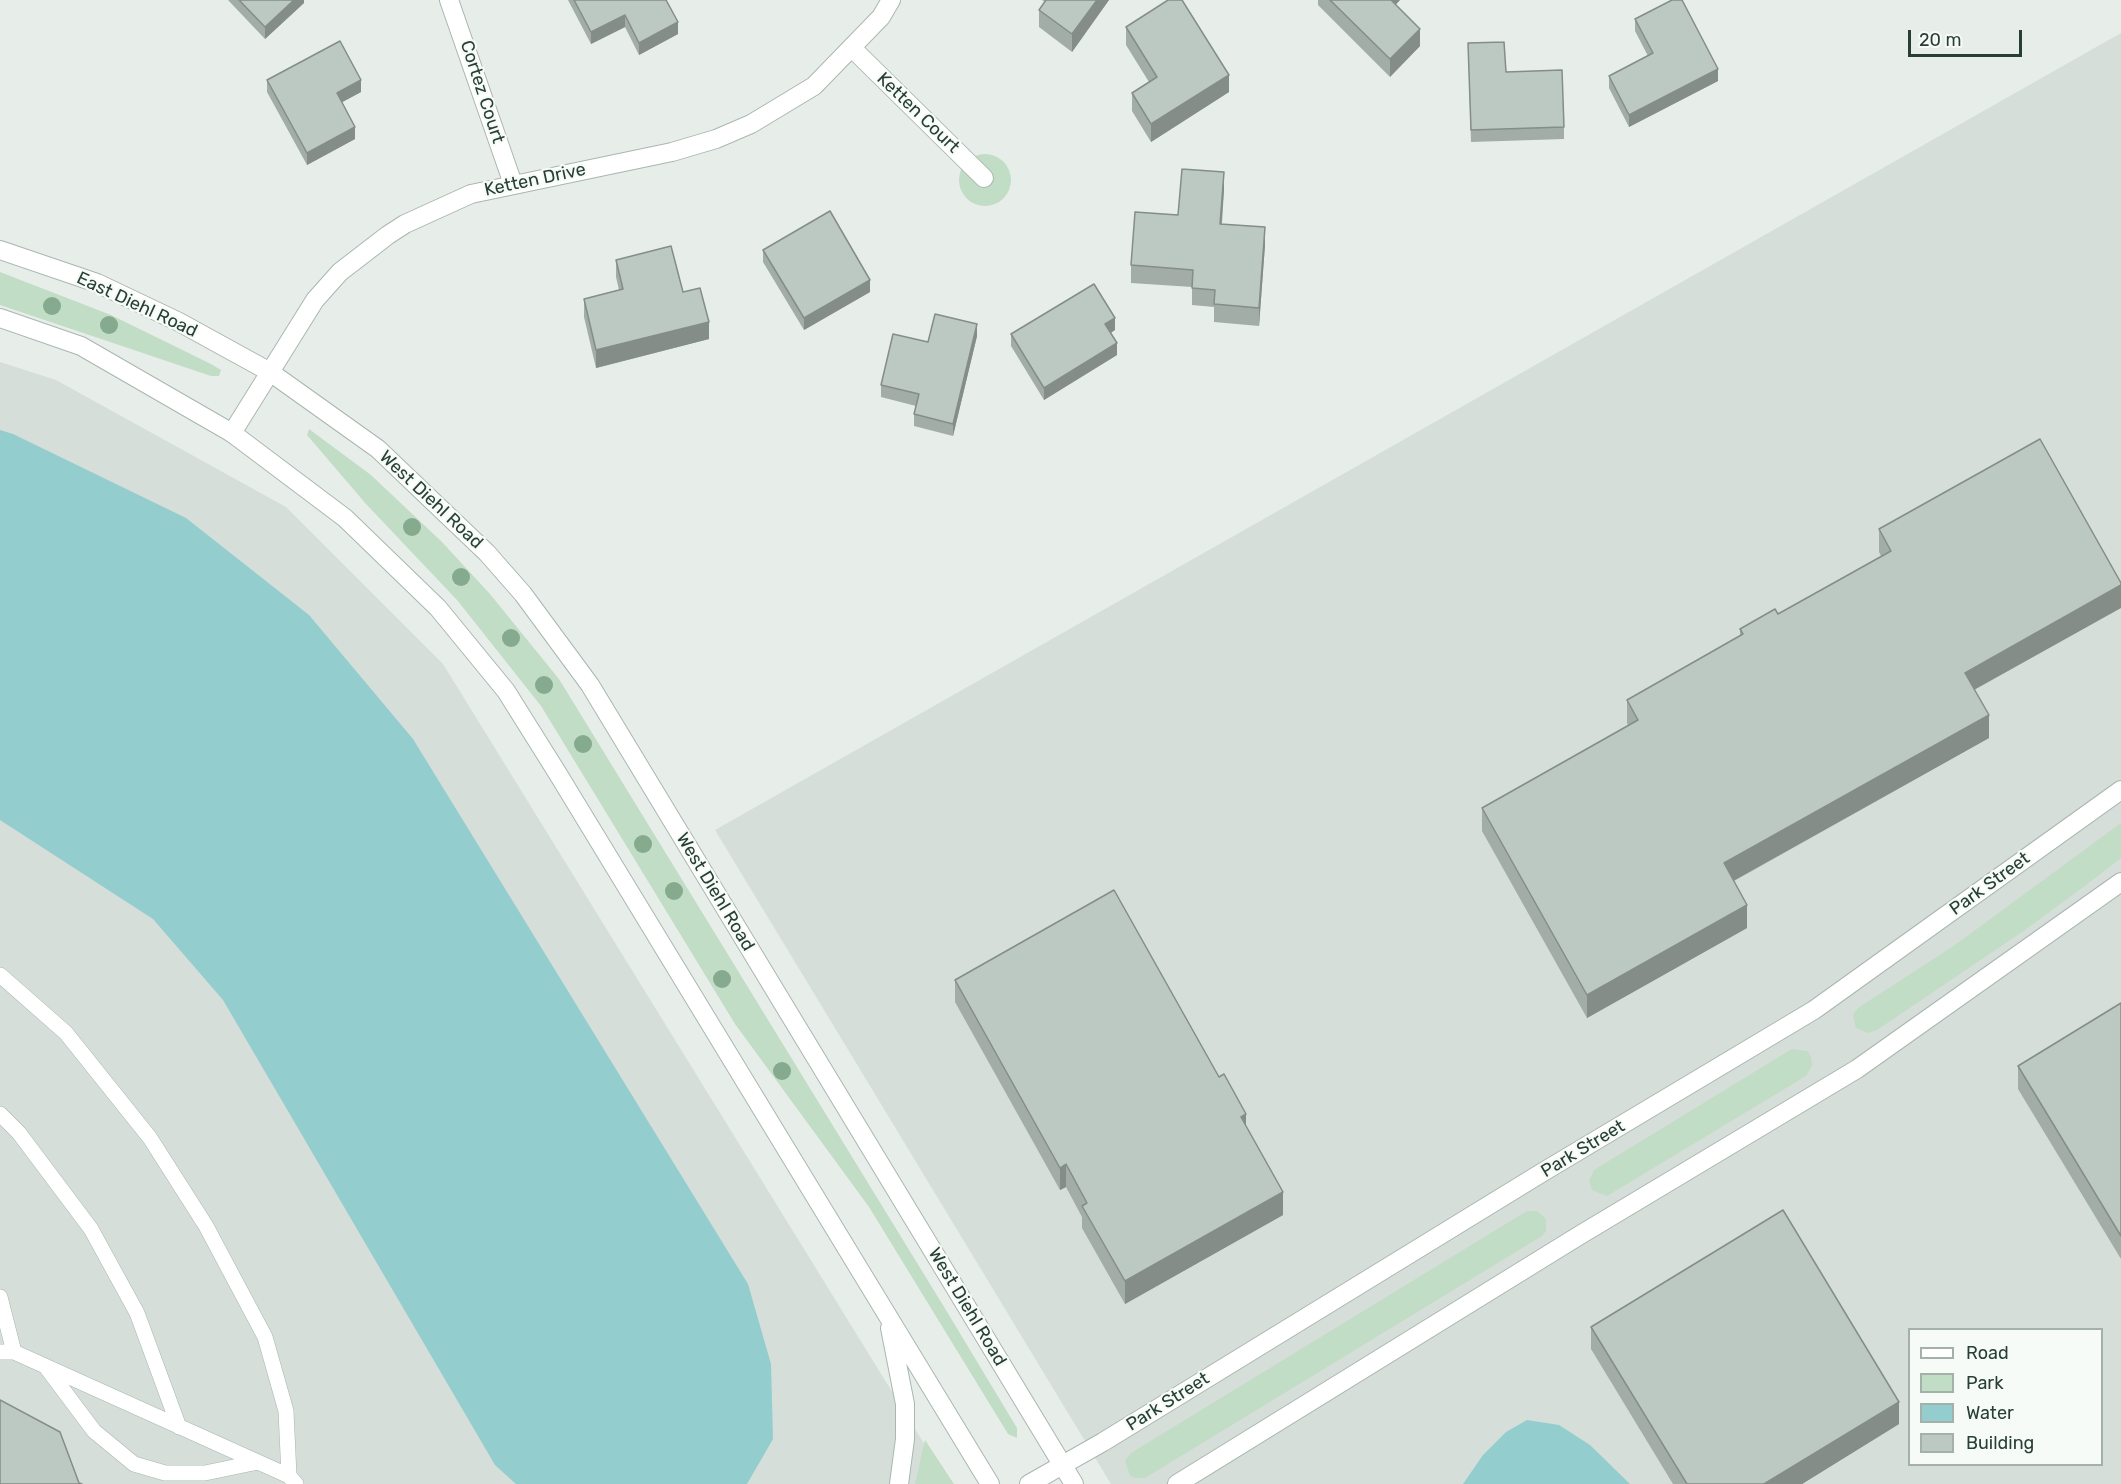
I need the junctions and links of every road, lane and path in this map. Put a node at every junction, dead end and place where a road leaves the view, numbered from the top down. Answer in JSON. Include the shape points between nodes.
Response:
{"nodes":[{"id":1,"x":449,"y":0,"type":"edge"},
{"id":2,"x":891,"y":0,"type":"edge"},
{"id":3,"x":852,"y":48,"type":"junction"},
{"id":4,"x":984,"y":178,"type":"dead end"},
{"id":5,"x":513,"y":184,"type":"junction"},
{"id":6,"x":0,"y":250,"type":"edge"},
{"id":7,"x":0,"y":318,"type":"edge"},
{"id":8,"x":270,"y":372,"type":"junction"},
{"id":9,"x":232,"y":433,"type":"junction"},
{"id":10,"x":2121,"y":790,"type":"edge"},
{"id":11,"x":2121,"y":882,"type":"edge"},
{"id":12,"x":0,"y":975,"type":"edge"},
{"id":13,"x":0,"y":1114,"type":"edge"},
{"id":14,"x":0,"y":1297,"type":"edge"},
{"id":15,"x":888,"y":1317,"type":"junction"},
{"id":16,"x":7,"y":1352,"type":"edge"},
{"id":17,"x":45,"y":1366,"type":"junction"},
{"id":18,"x":179,"y":1427,"type":"junction"},
{"id":19,"x":258,"y":1462,"type":"junction"},
{"id":20,"x":1063,"y":1465,"type":"junction"},
{"id":21,"x":292,"y":1480,"type":"edge"},
{"id":22,"x":899,"y":1484,"type":"edge"},
{"id":23,"x":990,"y":1484,"type":"edge"},
{"id":24,"x":1029,"y":1484,"type":"edge"},
{"id":25,"x":1074,"y":1484,"type":"edge"},
{"id":26,"x":1177,"y":1484,"type":"edge"}],
"edges":[{"from":1,"to":5,"type":"street","name":"Cortez Court"},
{"from":2,"to":3,"type":"street","name":"Ketten Drive"},
{"from":3,"to":4,"type":"street","name":"Ketten Court"},
{"from":3,"to":5,"type":"street","name":"Ketten Drive","via":[[814,86],[786,105],[716,139],[672,152]]},
{"from":5,"to":8,"type":"street","name":"Ketten Drive","via":[[471,194],[388,234],[340,272],[315,300]]},
{"from":6,"to":8,"type":"street","name":"East Diehl Road","via":[[97,283]]},
{"from":7,"to":9,"type":"street","via":[[81,346]]},
{"from":8,"to":9,"type":"street","name":"Ketten Drive"},
{"from":8,"to":20,"type":"street","name":"West Diehl Road","via":[[378,449],[488,553],[590,685]]},
{"from":9,"to":15,"type":"street","via":[[345,518],[438,608],[506,691]]},
{"from":10,"to":20,"type":"street","name":"Park Street","via":[[1814,1010]]},
{"from":11,"to":26,"type":"street","via":[[1857,1069]]},
{"from":12,"to":21,"type":"lane","via":[[66,1033],[150,1138],[206,1227],[265,1337],[286,1411]]},
{"from":13,"to":18,"type":"lane","via":[[20,1133],[91,1229],[137,1313]]},
{"from":14,"to":16,"type":"lane"},
{"from":15,"to":22,"type":"street","via":[[905,1404]]},
{"from":15,"to":23,"type":"street"},
{"from":16,"to":17,"type":"lane"},
{"from":17,"to":18,"type":"lane"},
{"from":17,"to":19,"type":"lane","via":[[94,1431],[134,1464],[165,1473],[205,1473]]},
{"from":18,"to":19,"type":"lane"},
{"from":19,"to":21,"type":"lane"},
{"from":20,"to":24,"type":"street","name":"Park Street"},
{"from":20,"to":25,"type":"street","name":"West Diehl Road"}]}
